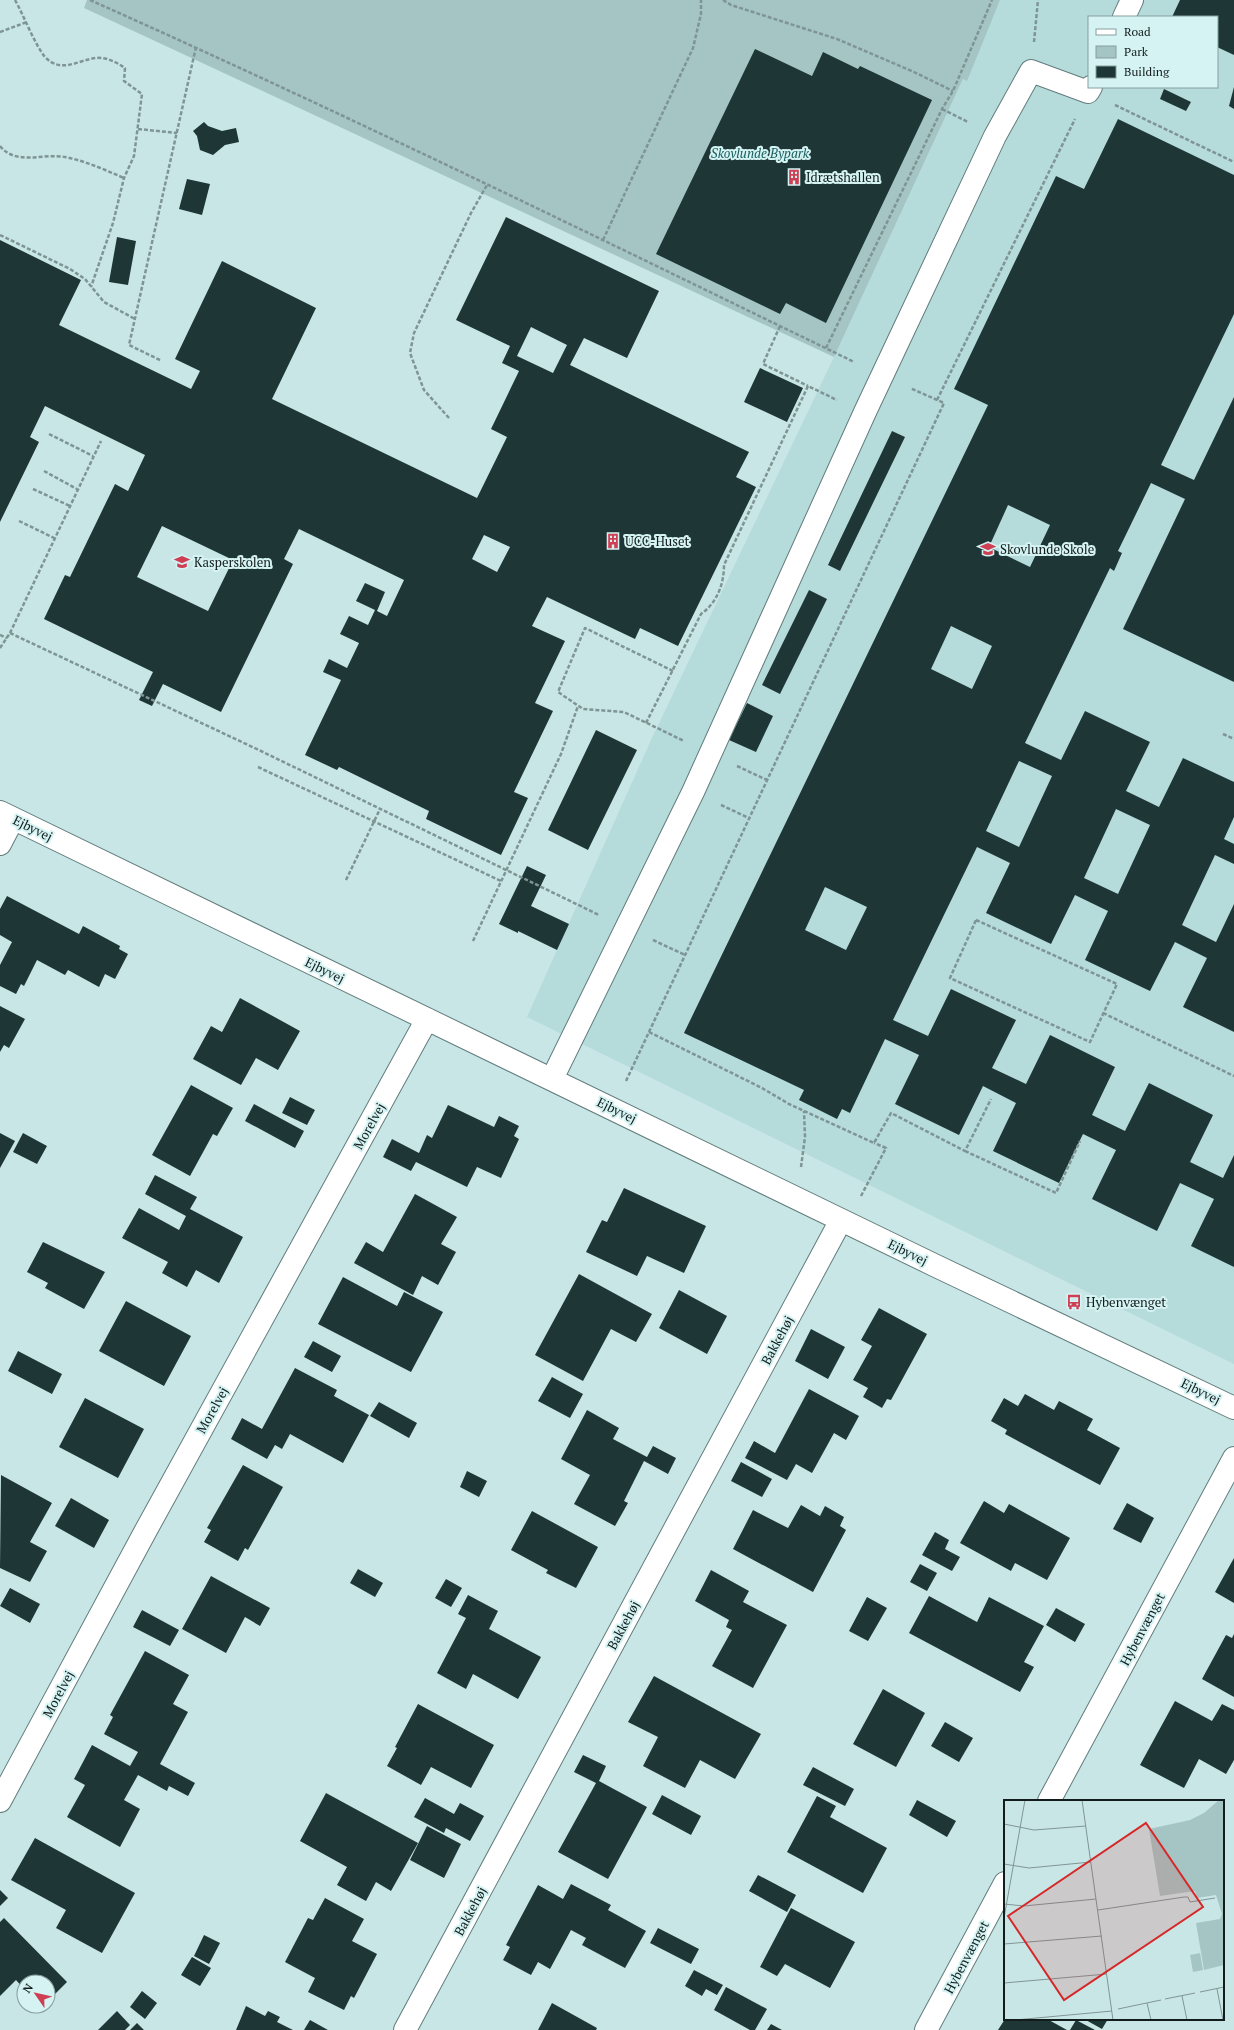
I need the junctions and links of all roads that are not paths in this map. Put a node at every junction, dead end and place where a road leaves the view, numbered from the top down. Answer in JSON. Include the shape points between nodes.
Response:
{"nodes":[{"id":1,"x":1132,"y":0,"type":"edge"},
{"id":2,"x":1124,"y":16,"type":"edge"},
{"id":3,"x":1090,"y":90,"type":"edge"},
{"id":4,"x":7,"y":816,"type":"edge"},
{"id":5,"x":0,"y":844,"type":"edge"},
{"id":6,"x":427,"y":1019,"type":"junction"},
{"id":7,"x":552,"y":1079,"type":"junction"},
{"id":8,"x":841,"y":1220,"type":"junction"},
{"id":9,"x":1234,"y":1408,"type":"edge"},
{"id":10,"x":1234,"y":1458,"type":"edge"},
{"id":11,"x":1050,"y":1800,"type":"edge"},
{"id":12,"x":0,"y":1801,"type":"edge"},
{"id":13,"x":1004,"y":1885,"type":"edge"},
{"id":14,"x":404,"y":2030,"type":"edge"},
{"id":15,"x":926,"y":2030,"type":"edge"}],
"edges":[{"from":1,"to":2,"type":"street"},
{"from":3,"to":7,"type":"street","via":[[1031,70],[1004,118],[882,375],[710,754]]},
{"from":4,"to":5,"type":"street"},
{"from":4,"to":6,"type":"street","name":"Ejbyvej"},
{"from":6,"to":7,"type":"street","name":"Ejbyvej"},
{"from":6,"to":12,"type":"street","name":"Morelvej"},
{"from":7,"to":8,"type":"street","name":"Ejbyvej"},
{"from":8,"to":9,"type":"street","name":"Ejbyvej"},
{"from":8,"to":14,"type":"street","name":"Bakkehøj"},
{"from":10,"to":11,"type":"street","name":"Hybenvænget"},
{"from":13,"to":15,"type":"street","name":"Hybenvænget"}]}
